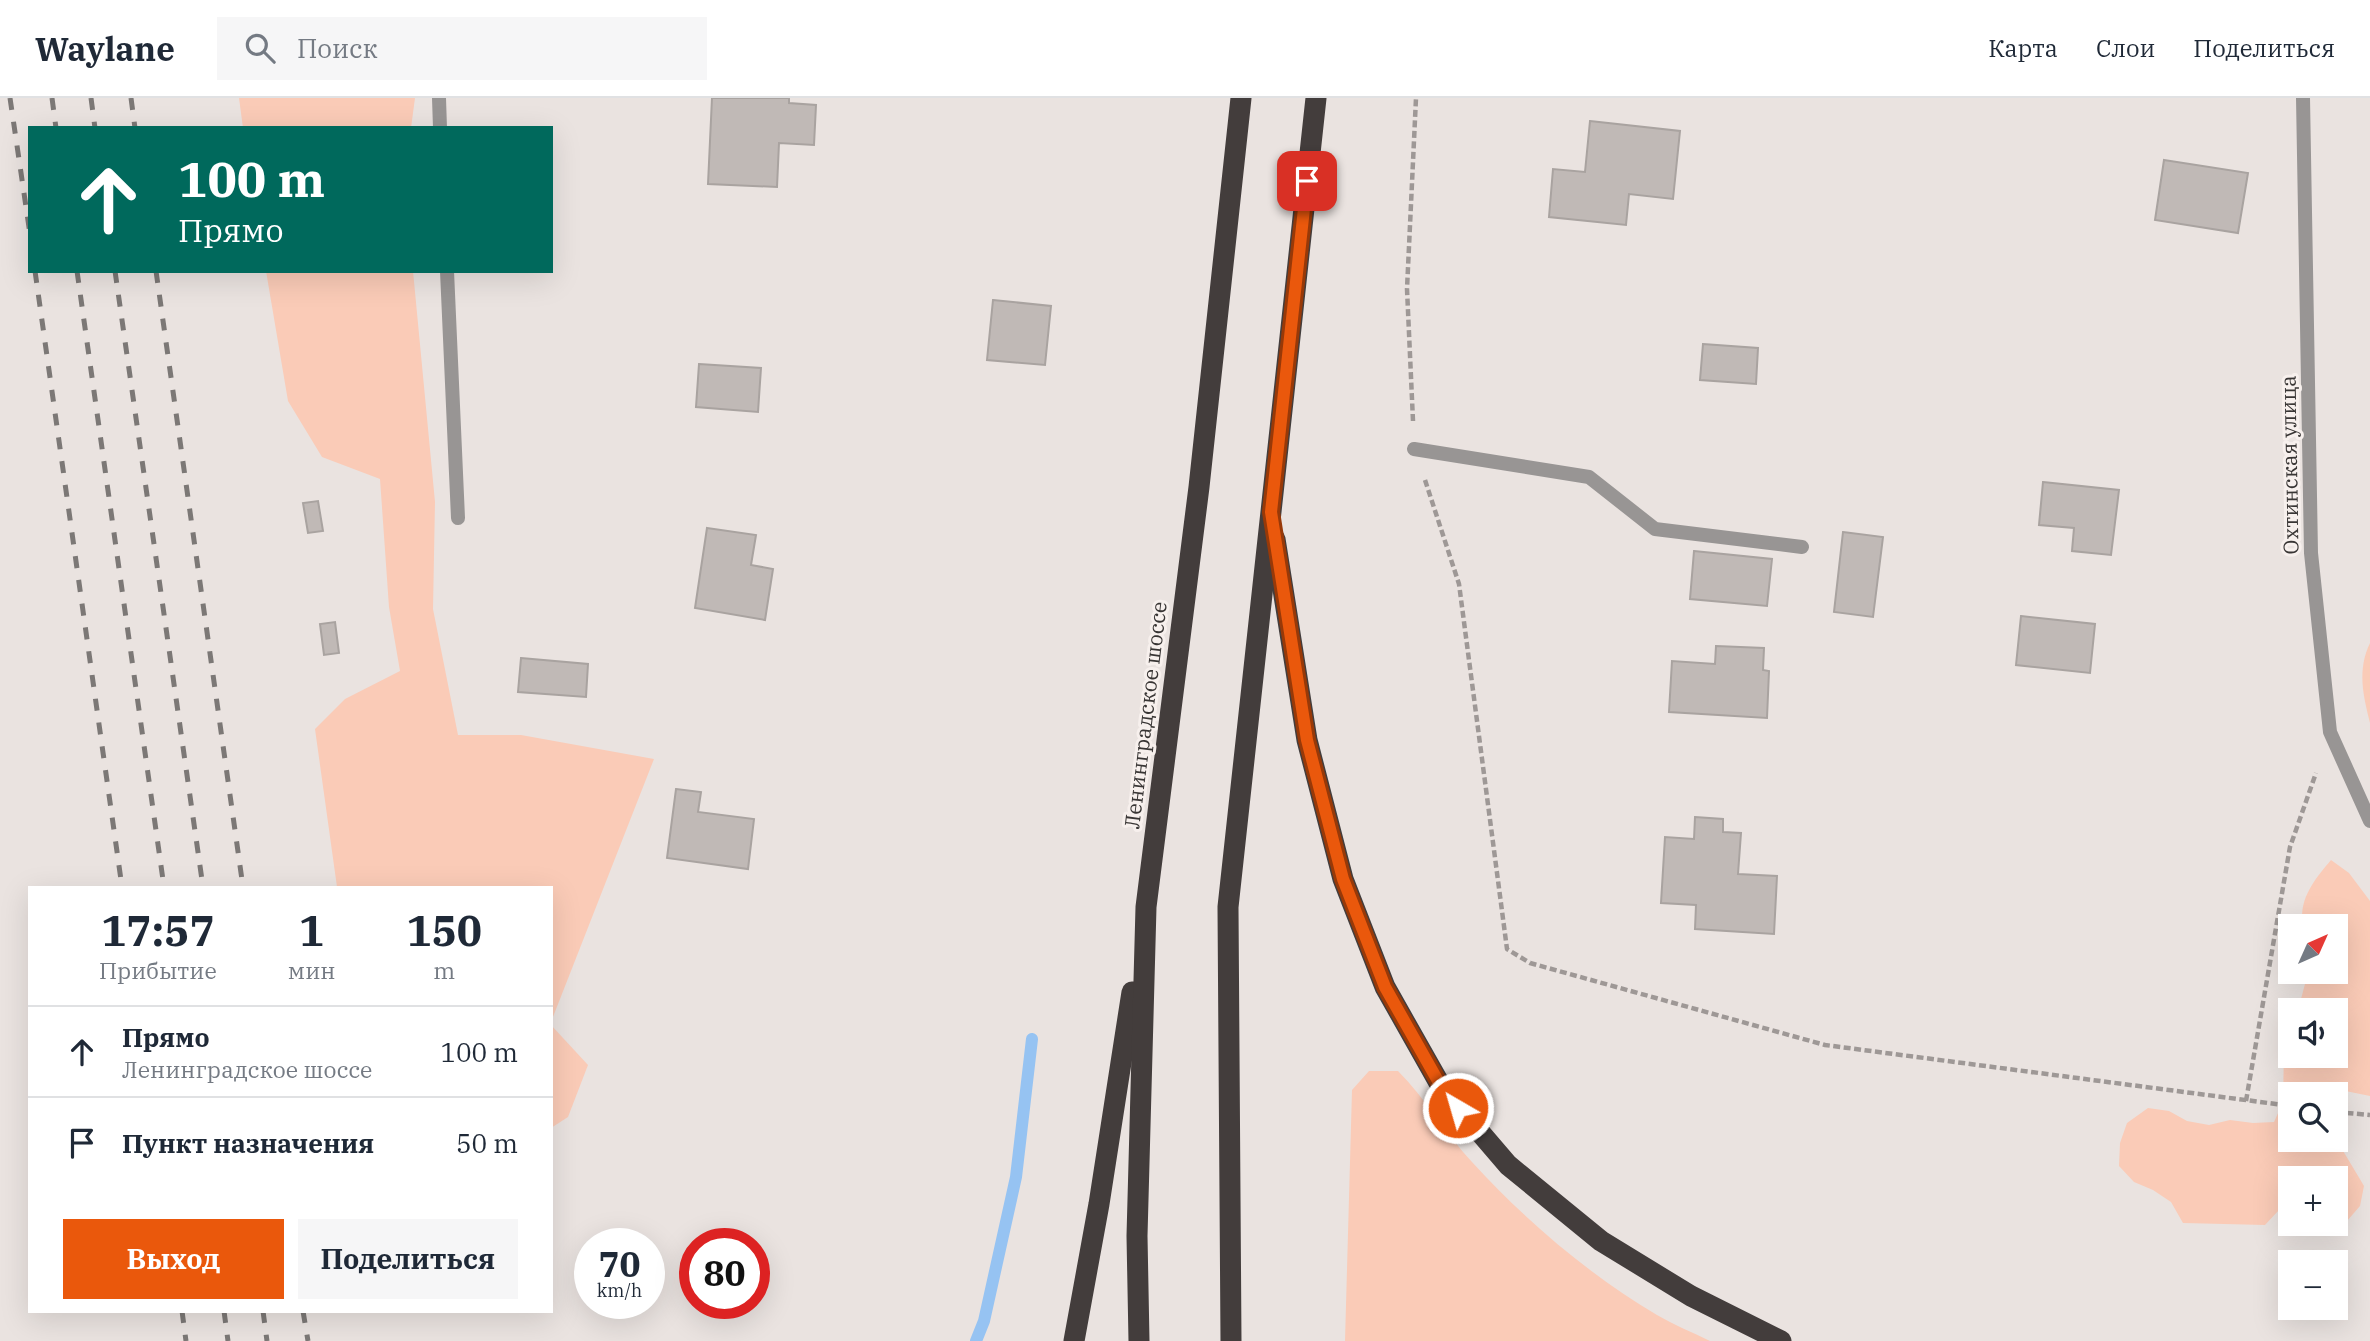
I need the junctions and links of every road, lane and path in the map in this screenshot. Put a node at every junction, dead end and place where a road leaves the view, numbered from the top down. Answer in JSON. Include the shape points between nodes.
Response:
{"nodes":[{"id":1,"x":439,"y":98,"type":"edge"},
{"id":2,"x":1241,"y":98,"type":"edge"},
{"id":3,"x":1316,"y":98,"type":"edge"},
{"id":4,"x":1416,"y":98,"type":"edge"},
{"id":5,"x":2303,"y":98,"type":"edge"},
{"id":6,"x":440,"y":126,"type":"edge"},
{"id":7,"x":447,"y":273,"type":"edge"},
{"id":8,"x":1414,"y":449,"type":"junction"},
{"id":9,"x":1271,"y":512,"type":"junction"},
{"id":10,"x":458,"y":518,"type":"dead end"},
{"id":11,"x":1802,"y":547,"type":"dead end"},
{"id":12,"x":2330,"y":732,"type":"junction"},
{"id":13,"x":2370,"y":821,"type":"edge"},
{"id":14,"x":1146,"y":907,"type":"junction"},
{"id":15,"x":2246,"y":1101,"type":"junction"},
{"id":16,"x":2278,"y":1105,"type":"edge"},
{"id":17,"x":2348,"y":1113,"type":"edge"},
{"id":18,"x":2370,"y":1115,"type":"edge"},
{"id":19,"x":1074,"y":1341,"type":"edge"},
{"id":20,"x":1139,"y":1341,"type":"edge"},
{"id":21,"x":1231,"y":1341,"type":"edge"},
{"id":22,"x":1780,"y":1341,"type":"edge"}],
"edges":[{"from":1,"to":6,"type":"street"},
{"from":2,"to":14,"type":"highway","name":"Ленинградское шоссе","via":[[1199,487]]},
{"from":3,"to":9,"type":"highway"},
{"from":4,"to":8,"type":"path","via":[[1407,289]]},
{"from":5,"to":12,"type":"street","name":"Охтинская улица","via":[[2311,554]]},
{"from":7,"to":10,"type":"street"},
{"from":8,"to":11,"type":"street","via":[[1588,477],[1655,529]]},
{"from":8,"to":15,"type":"path","via":[[1459,584],[1507,949],[1530,963],[1825,1045]]},
{"from":9,"to":21,"type":"highway","via":[[1228,907]]},
{"from":9,"to":22,"type":"highway","via":[[1307,740],[1343,879],[1385,987],[1442,1088],[1508,1165],[1601,1241],[1691,1296]]},
{"from":12,"to":13,"type":"street","name":"Охтинская улица"},
{"from":12,"to":15,"type":"path","via":[[2290,848]]},
{"from":14,"to":19,"type":"highway"},
{"from":14,"to":20,"type":"highway","name":"Ленинградское шоссе","via":[[1137,1236]]},
{"from":15,"to":16,"type":"path"},
{"from":17,"to":18,"type":"path"}]}
